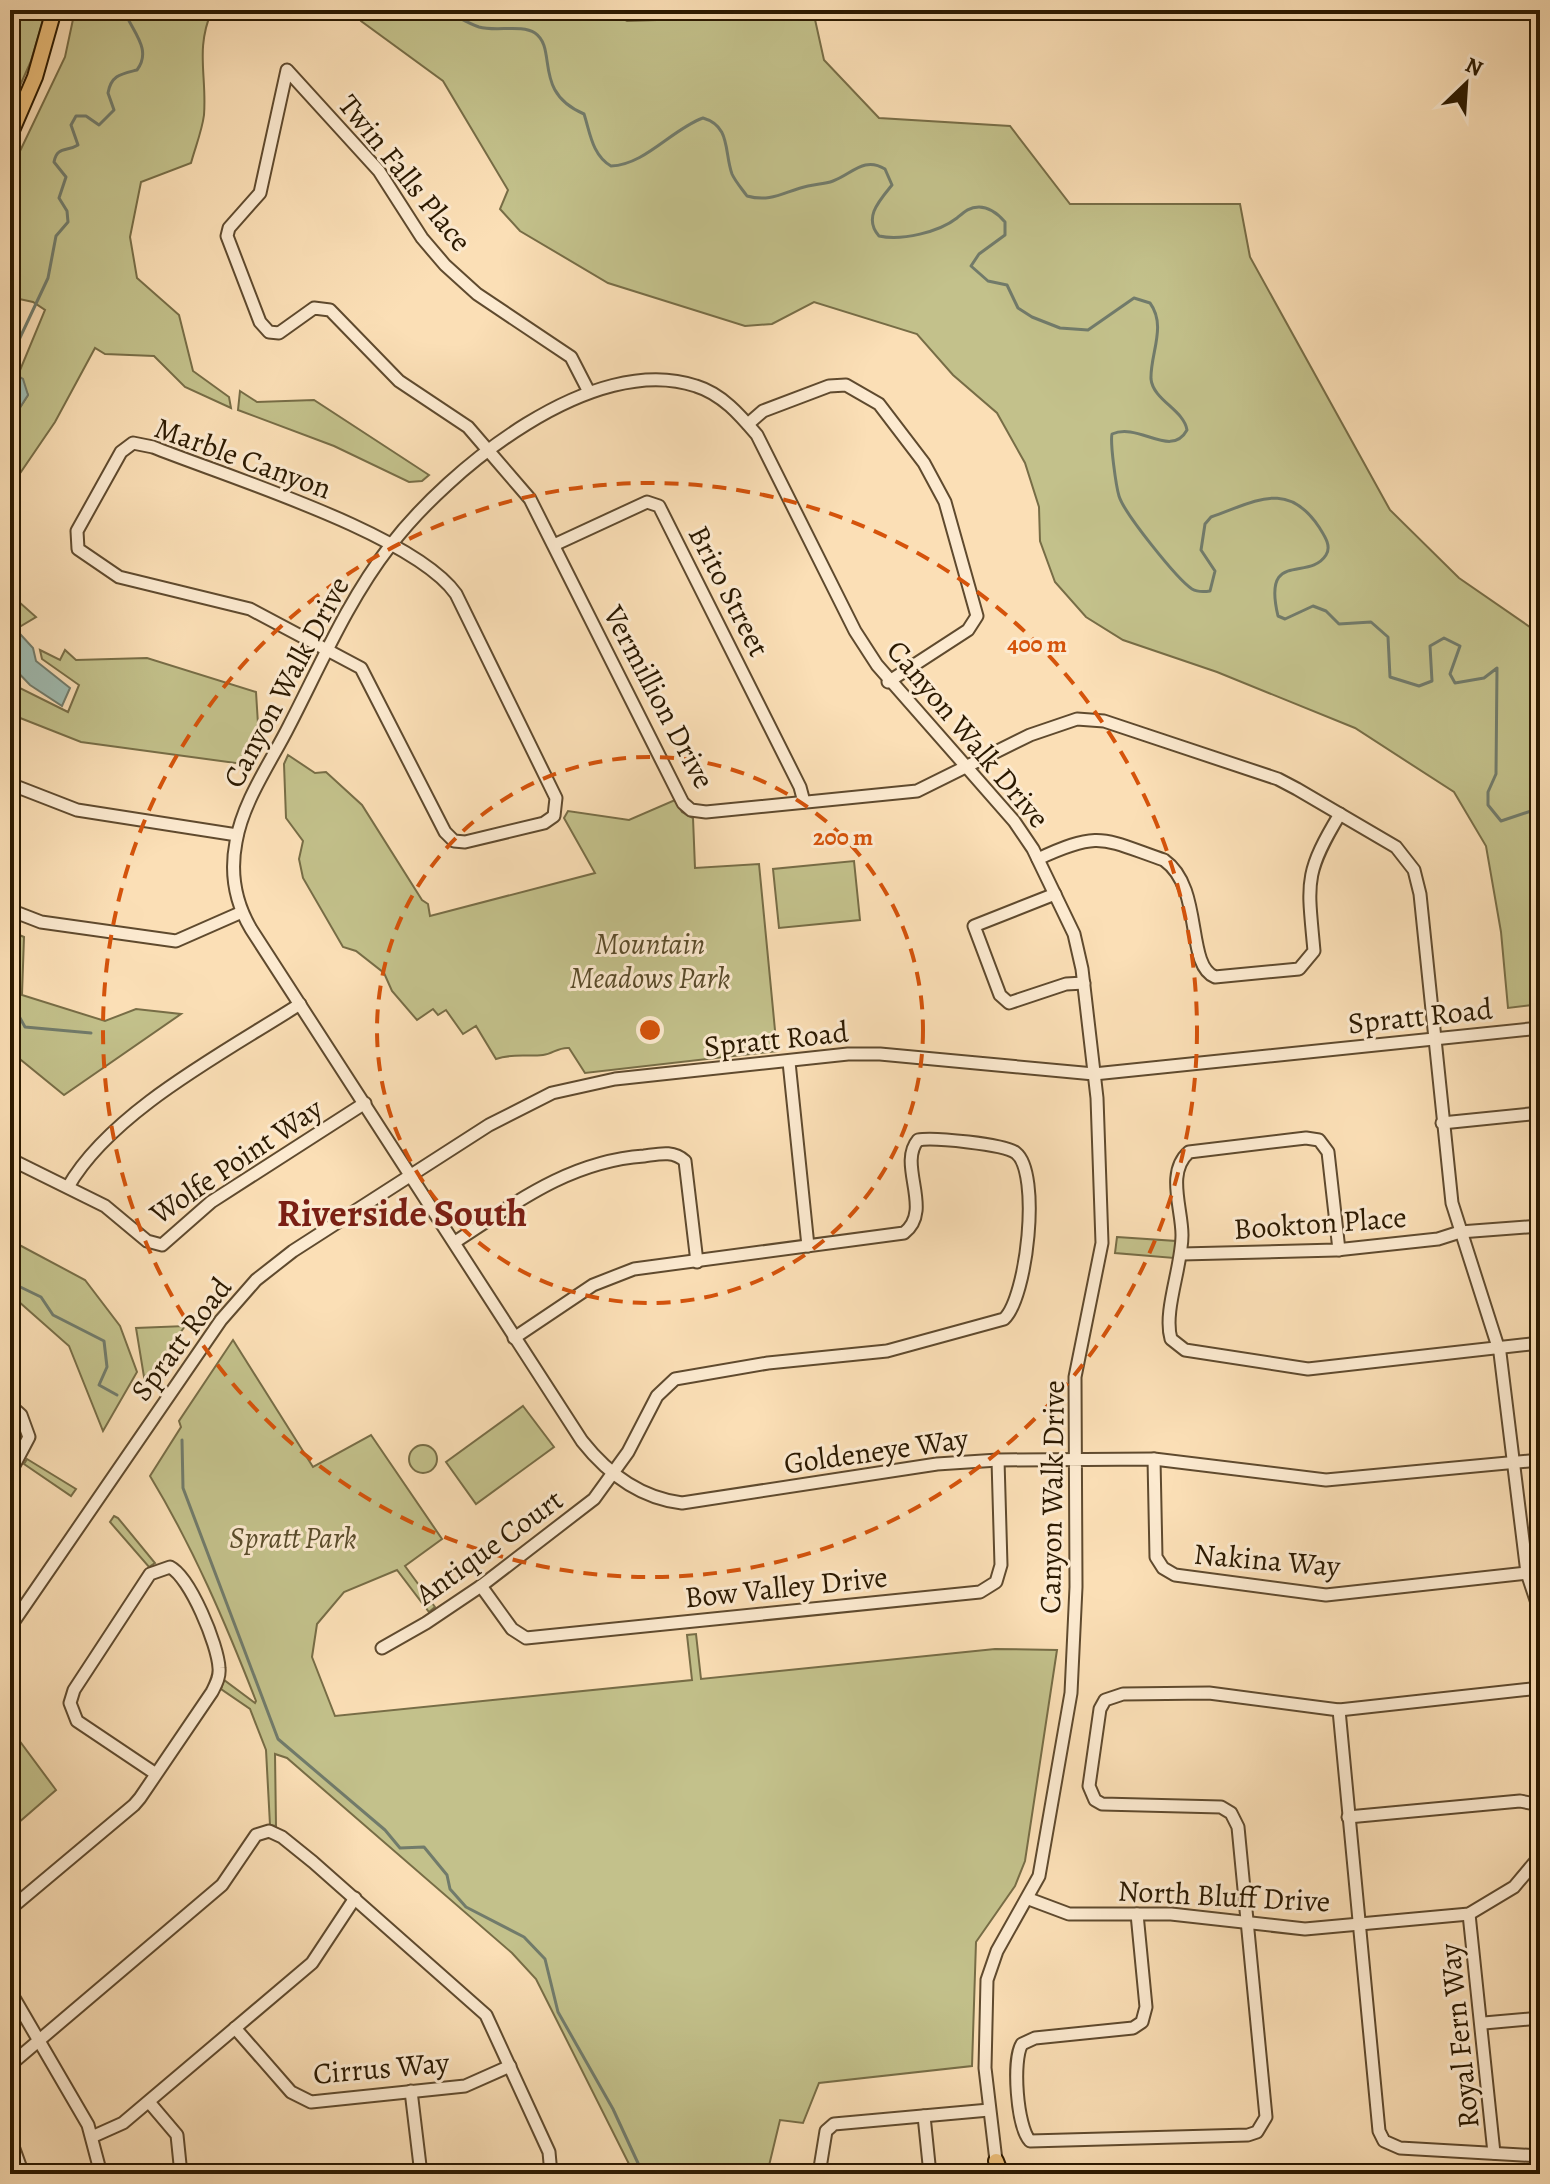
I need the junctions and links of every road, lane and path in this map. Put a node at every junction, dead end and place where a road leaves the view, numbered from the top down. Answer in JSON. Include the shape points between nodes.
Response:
{"nodes":[{"id":1,"x":54,"y":10,"type":"edge"},
{"id":2,"x":10,"y":135,"type":"edge"},
{"id":3,"x":589,"y":392,"type":"junction"},
{"id":4,"x":748,"y":424,"type":"junction"},
{"id":5,"x":490,"y":450,"type":"junction"},
{"id":6,"x":391,"y":545,"type":"junction"},
{"id":7,"x":554,"y":545,"type":"junction"},
{"id":8,"x":329,"y":650,"type":"junction"},
{"id":9,"x":888,"y":682,"type":"junction"},
{"id":10,"x":963,"y":768,"type":"junction"},
{"id":11,"x":10,"y":784,"type":"edge"},
{"id":12,"x":804,"y":802,"type":"junction"},
{"id":13,"x":1340,"y":814,"type":"junction"},
{"id":14,"x":237,"y":835,"type":"junction"},
{"id":15,"x":1038,"y":859,"type":"junction"},
{"id":16,"x":1055,"y":894,"type":"junction"},
{"id":17,"x":10,"y":910,"type":"edge"},
{"id":18,"x":242,"y":912,"type":"junction"},
{"id":19,"x":1084,"y":983,"type":"junction"},
{"id":20,"x":300,"y":1004,"type":"junction"},
{"id":21,"x":1540,"y":1028,"type":"edge"},
{"id":22,"x":1433,"y":1039,"type":"junction"},
{"id":23,"x":789,"y":1062,"type":"junction"},
{"id":24,"x":1094,"y":1074,"type":"junction"},
{"id":25,"x":365,"y":1103,"type":"junction"},
{"id":26,"x":1540,"y":1113,"type":"edge"},
{"id":27,"x":1442,"y":1123,"type":"junction"},
{"id":28,"x":10,"y":1159,"type":"edge"},
{"id":29,"x":412,"y":1175,"type":"junction"},
{"id":30,"x":68,"y":1187,"type":"junction"},
{"id":31,"x":1540,"y":1226,"type":"edge"},
{"id":32,"x":1460,"y":1232,"type":"junction"},
{"id":33,"x":455,"y":1242,"type":"junction"},
{"id":34,"x":808,"y":1246,"type":"junction"},
{"id":35,"x":1339,"y":1250,"type":"junction"},
{"id":36,"x":1182,"y":1254,"type":"junction"},
{"id":37,"x":697,"y":1262,"type":"junction"},
{"id":38,"x":514,"y":1338,"type":"junction"},
{"id":39,"x":1540,"y":1343,"type":"edge"},
{"id":40,"x":1499,"y":1348,"type":"junction"},
{"id":41,"x":10,"y":1405,"type":"edge"},
{"id":42,"x":1075,"y":1459,"type":"junction"},
{"id":43,"x":1154,"y":1459,"type":"junction"},
{"id":44,"x":998,"y":1460,"type":"junction"},
{"id":45,"x":1540,"y":1460,"type":"edge"},
{"id":46,"x":1512,"y":1462,"type":"junction"},
{"id":47,"x":10,"y":1473,"type":"edge"},
{"id":48,"x":614,"y":1473,"type":"junction"},
{"id":49,"x":1527,"y":1573,"type":"junction"},
{"id":50,"x":481,"y":1586,"type":"junction"},
{"id":51,"x":1540,"y":1612,"type":"edge"},
{"id":52,"x":10,"y":1627,"type":"edge"},
{"id":53,"x":382,"y":1648,"type":"dead end"},
{"id":54,"x":1540,"y":1688,"type":"edge"},
{"id":55,"x":1339,"y":1710,"type":"junction"},
{"id":56,"x":156,"y":1774,"type":"junction"},
{"id":57,"x":1540,"y":1805,"type":"edge"},
{"id":58,"x":1348,"y":1817,"type":"junction"},
{"id":59,"x":1539,"y":1860,"type":"edge"},
{"id":60,"x":355,"y":1898,"type":"junction"},
{"id":61,"x":1029,"y":1899,"type":"junction"},
{"id":62,"x":10,"y":1909,"type":"edge"},
{"id":63,"x":1137,"y":1914,"type":"junction"},
{"id":64,"x":1469,"y":1914,"type":"junction"},
{"id":65,"x":1248,"y":1923,"type":"junction"},
{"id":66,"x":1358,"y":1925,"type":"junction"},
{"id":67,"x":10,"y":1991,"type":"edge"},
{"id":68,"x":1540,"y":2018,"type":"edge"},
{"id":69,"x":1484,"y":2023,"type":"junction"},
{"id":70,"x":235,"y":2028,"type":"junction"},
{"id":71,"x":39,"y":2040,"type":"junction"},
{"id":72,"x":10,"y":2065,"type":"edge"},
{"id":73,"x":510,"y":2066,"type":"junction"},
{"id":74,"x":411,"y":2091,"type":"junction"},
{"id":75,"x":149,"y":2102,"type":"junction"},
{"id":76,"x":989,"y":2110,"type":"junction"},
{"id":77,"x":924,"y":2116,"type":"junction"},
{"id":78,"x":94,"y":2136,"type":"junction"},
{"id":79,"x":10,"y":2138,"type":"edge"},
{"id":80,"x":1494,"y":2153,"type":"junction"},
{"id":81,"x":1540,"y":2156,"type":"edge"},
{"id":82,"x":997,"y":2171,"type":"edge"},
{"id":83,"x":23,"y":2174,"type":"edge"},
{"id":84,"x":101,"y":2174,"type":"edge"},
{"id":85,"x":181,"y":2174,"type":"edge"},
{"id":86,"x":421,"y":2174,"type":"edge"},
{"id":87,"x":551,"y":2174,"type":"edge"},
{"id":88,"x":819,"y":2174,"type":"edge"},
{"id":89,"x":930,"y":2174,"type":"edge"}],
"edges":[{"from":1,"to":2,"type":"main road","via":[[35,77]]},
{"from":3,"to":4,"type":"street","name":"Canyon Walk Drive","via":[[636,379],[682,381],[716,396]]},
{"from":3,"to":5,"type":"street","name":"Canyon Walk Drive"},
{"from":3,"to":5,"type":"street","name":"Twin Falls Place","via":[[571,357],[503,313],[445,265],[379,171],[287,70],[263,186],[227,236],[260,322],[269,332],[279,333],[314,308],[330,310],[399,381],[468,427]]},
{"from":4,"to":9,"type":"street","name":"Canyon Walk Drive","via":[[855,631]]},
{"from":4,"to":9,"type":"street","via":[[763,411],[810,391],[846,385],[879,404],[937,484],[977,616],[968,630]]},
{"from":5,"to":6,"type":"street","name":"Canyon Walk Drive"},
{"from":5,"to":7,"type":"street","name":"Vermillion Drive","via":[[530,499]]},
{"from":6,"to":8,"type":"street","name":"Canyon Walk Drive"},
{"from":6,"to":8,"type":"street","via":[[438,574],[456,594],[556,798],[554,816],[544,823],[454,841],[366,673]]},
{"from":6,"to":8,"type":"street","name":"Marble Canyon","via":[[351,524],[142,444],[127,446],[118,458],[77,531],[83,554],[127,580],[250,609]]},
{"from":7,"to":12,"type":"street","name":"Vermillion Drive","via":[[686,807],[706,812]]},
{"from":7,"to":12,"type":"street","name":"Brito Street","via":[[647,502],[659,506]]},
{"from":8,"to":14,"type":"street","name":"Canyon Walk Drive"},
{"from":9,"to":10,"type":"street","name":"Canyon Walk Drive"},
{"from":10,"to":12,"type":"street","name":"Vermillion Drive","via":[[917,791]]},
{"from":10,"to":13,"type":"street","name":"Vermillion Drive","via":[[1030,735],[1088,719],[1278,779]]},
{"from":10,"to":15,"type":"street","name":"Canyon Walk Drive","via":[[1014,821]]},
{"from":11,"to":14,"type":"street","via":[[77,810]]},
{"from":13,"to":15,"type":"street","via":[[1309,875],[1314,951],[1299,969],[1209,974],[1199,961],[1191,900],[1164,860],[1093,839]]},
{"from":13,"to":22,"type":"street","name":"Vermillion Drive","via":[[1396,847],[1414,870]]},
{"from":14,"to":18,"type":"street","name":"Canyon Walk Drive","via":[[233,880]]},
{"from":15,"to":16,"type":"street","name":"Canyon Walk Drive"},
{"from":16,"to":19,"type":"street","name":"Canyon Walk Drive","via":[[1077,941]]},
{"from":16,"to":19,"type":"street","via":[[974,926],[1000,995],[1009,1003]]},
{"from":17,"to":18,"type":"street","via":[[41,922],[176,941]]},
{"from":18,"to":20,"type":"street","name":"Canyon Walk Drive"},
{"from":19,"to":24,"type":"street","name":"Canyon Walk Drive"},
{"from":20,"to":25,"type":"street","name":"Canyon Walk Drive"},
{"from":20,"to":30,"type":"street","via":[[138,1111],[85,1159]]},
{"from":21,"to":22,"type":"street","name":"Spratt Road"},
{"from":22,"to":24,"type":"street","name":"Spratt Road"},
{"from":22,"to":27,"type":"street"},
{"from":23,"to":24,"type":"street","name":"Spratt Road","via":[[880,1054]]},
{"from":23,"to":29,"type":"street","name":"Spratt Road","via":[[615,1079],[564,1090],[504,1116]]},
{"from":23,"to":34,"type":"street"},
{"from":24,"to":42,"type":"street","name":"Canyon Walk Drive","via":[[1102,1243],[1075,1377]]},
{"from":25,"to":29,"type":"street","name":"Canyon Walk Drive"},
{"from":25,"to":30,"type":"street","name":"Wolfe Point Way","via":[[211,1202],[162,1245],[147,1241],[105,1206]]},
{"from":26,"to":27,"type":"street"},
{"from":27,"to":32,"type":"street"},
{"from":28,"to":30,"type":"street","name":"Wolfe Point Way"},
{"from":29,"to":33,"type":"street","name":"Goldeneye Way"},
{"from":29,"to":52,"type":"street","name":"Spratt Road","via":[[278,1262],[237,1299]]},
{"from":31,"to":32,"type":"street","name":"Bookton Place"},
{"from":32,"to":35,"type":"street","name":"Bookton Place"},
{"from":32,"to":40,"type":"street"},
{"from":33,"to":37,"type":"street","via":[[566,1174],[598,1163],[670,1154],[681,1158],[687,1169]]},
{"from":33,"to":38,"type":"street","name":"Goldeneye Way"},
{"from":34,"to":37,"type":"street"},
{"from":34,"to":48,"type":"street","name":"Antique Court","via":[[909,1229],[916,1215],[912,1150],[918,1140],[1008,1149],[1023,1163],[1031,1227],[1016,1300],[1004,1319],[887,1351],[675,1379],[657,1396]]},
{"from":35,"to":36,"type":"street","name":"Bookton Place"},
{"from":35,"to":36,"type":"street","via":[[1328,1152],[1319,1140],[1306,1138],[1193,1150],[1182,1159],[1176,1172]]},
{"from":36,"to":40,"type":"street","via":[[1169,1331],[1174,1344],[1185,1350],[1308,1369]]},
{"from":37,"to":38,"type":"street","via":[[634,1269],[593,1285]]},
{"from":38,"to":48,"type":"street","name":"Goldeneye Way","via":[[582,1441]]},
{"from":39,"to":40,"type":"street"},
{"from":40,"to":46,"type":"street"},
{"from":41,"to":47,"type":"street","via":[[21,1415],[29,1437]]},
{"from":42,"to":43,"type":"street","name":"Goldeneye Way"},
{"from":42,"to":44,"type":"street","name":"Goldeneye Way"},
{"from":42,"to":61,"type":"street","name":"Canyon Walk Drive","via":[[1071,1693],[1041,1868]]},
{"from":43,"to":46,"type":"street","name":"Goldeneye Way","via":[[1320,1480]]},
{"from":43,"to":49,"type":"street","name":"Nakina Way","via":[[1156,1557],[1175,1575],[1326,1595]]},
{"from":44,"to":48,"type":"street","name":"Goldeneye Way","via":[[937,1464],[682,1503],[643,1493]]},
{"from":44,"to":50,"type":"street","name":"Bow Valley Drive","via":[[1001,1565],[996,1582],[980,1592],[526,1638],[512,1629]]},
{"from":45,"to":46,"type":"street","name":"Goldeneye Way"},
{"from":46,"to":49,"type":"street"},
{"from":48,"to":50,"type":"street","name":"Antique Court","via":[[588,1505]]},
{"from":49,"to":51,"type":"street"},
{"from":50,"to":53,"type":"street","name":"Antique Court"},
{"from":54,"to":55,"type":"street"},
{"from":55,"to":58,"type":"street"},
{"from":55,"to":65,"type":"street","via":[[1209,1693],[1123,1694],[1105,1700],[1100,1709],[1089,1786],[1095,1800],[1226,1808],[1238,1827]]},
{"from":56,"to":56,"type":"street","via":[[219,1675],[194,1595],[170,1567],[150,1574],[70,1703],[77,1721]]},
{"from":56,"to":62,"type":"street","via":[[134,1805]]},
{"from":57,"to":58,"type":"street","via":[[1520,1801]]},
{"from":58,"to":66,"type":"street"},
{"from":59,"to":64,"type":"street","name":"North Bluff Drive","via":[[1511,1889]]},
{"from":60,"to":70,"type":"street","via":[[312,1963]]},
{"from":60,"to":71,"type":"street","via":[[282,1837],[260,1832],[222,1885]]},
{"from":60,"to":73,"type":"street","via":[[476,2004]]},
{"from":61,"to":63,"type":"street","name":"North Bluff Drive","via":[[1063,1913]]},
{"from":61,"to":76,"type":"street","name":"Canyon Walk Drive","via":[[997,1951],[987,1980]]},
{"from":63,"to":65,"type":"street","name":"North Bluff Drive","via":[[1199,1915]]},
{"from":63,"to":65,"type":"street","via":[[1144,2018],[1133,2028],[1035,2038],[1022,2044],[1016,2060],[1022,2126],[1030,2141],[1257,2132],[1266,2112]]},
{"from":64,"to":66,"type":"street","name":"North Bluff Drive"},
{"from":64,"to":69,"type":"street","name":"Royal Fern Way"},
{"from":65,"to":66,"type":"street","name":"North Bluff Drive","via":[[1305,1929]]},
{"from":66,"to":80,"type":"street","via":[[1384,2141],[1400,2148]]},
{"from":67,"to":71,"type":"street"},
{"from":68,"to":69,"type":"street"},
{"from":69,"to":80,"type":"street","name":"Royal Fern Way"},
{"from":70,"to":74,"type":"street","name":"Cirrus Way","via":[[302,2100]]},
{"from":70,"to":75,"type":"street"},
{"from":71,"to":72,"type":"street"},
{"from":71,"to":78,"type":"street"},
{"from":73,"to":74,"type":"street","name":"Cirrus Way","via":[[465,2086]]},
{"from":73,"to":87,"type":"street","via":[[551,2158]]},
{"from":74,"to":86,"type":"street"},
{"from":75,"to":78,"type":"street","via":[[116,2128]]},
{"from":75,"to":85,"type":"street","via":[[177,2135]]},
{"from":76,"to":77,"type":"street"},
{"from":76,"to":82,"type":"street","name":"Canyon Walk Drive"},
{"from":77,"to":88,"type":"street","via":[[829,2126]]},
{"from":77,"to":89,"type":"street"},
{"from":78,"to":84,"type":"street"},
{"from":79,"to":83,"type":"street"},
{"from":80,"to":81,"type":"street"}]}
